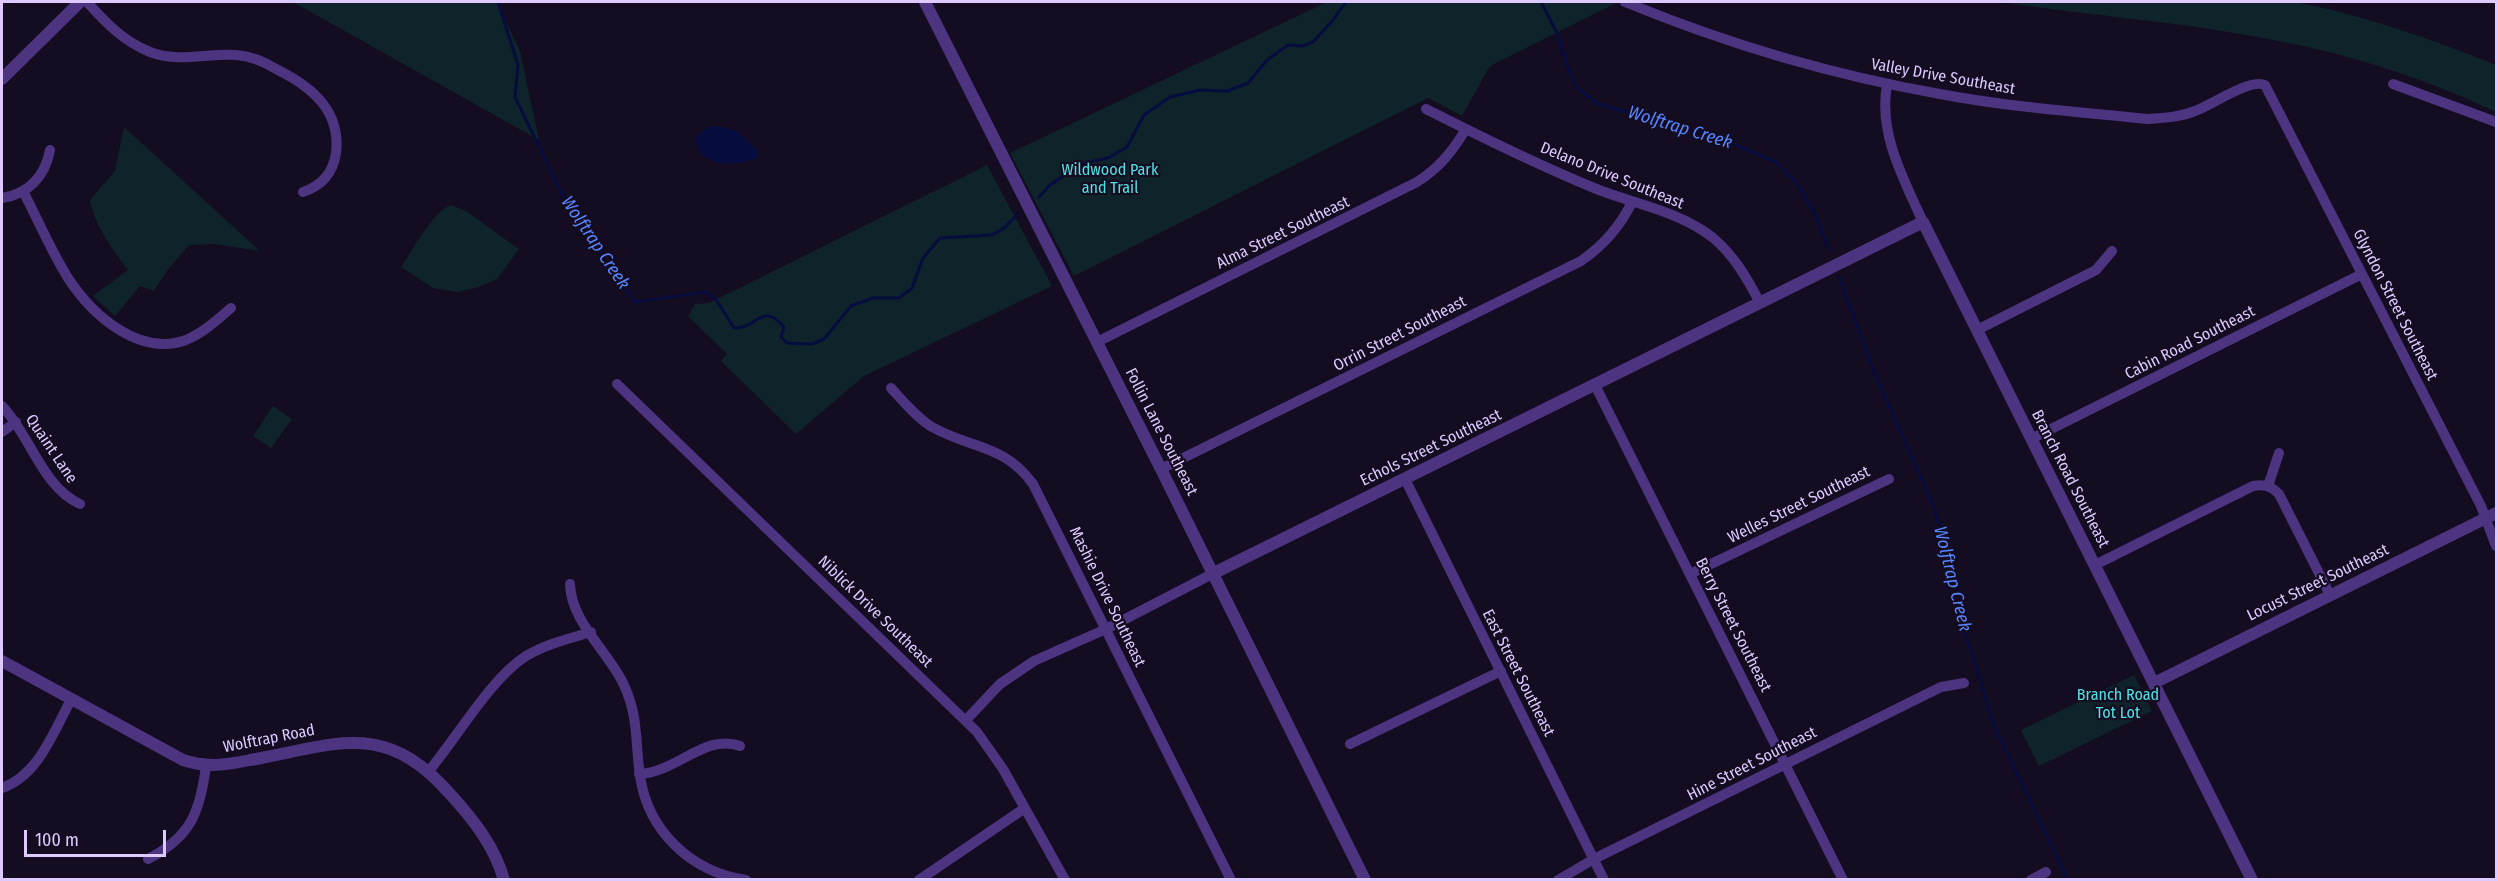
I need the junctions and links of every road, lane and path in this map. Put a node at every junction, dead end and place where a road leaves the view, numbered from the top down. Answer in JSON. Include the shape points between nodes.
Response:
{"nodes":[{"id":1,"x":80,"y":2,"type":"edge"},
{"id":2,"x":87,"y":2,"type":"edge"},
{"id":3,"x":925,"y":2,"type":"edge"},
{"id":4,"x":1625,"y":2,"type":"edge"},
{"id":5,"x":2,"y":79,"type":"edge"},
{"id":6,"x":2259,"y":82,"type":"joint"},
{"id":7,"x":2393,"y":84,"type":"dead end"},
{"id":8,"x":1887,"y":85,"type":"junction"},
{"id":9,"x":1426,"y":109,"type":"dead end"},
{"id":10,"x":2496,"y":122,"type":"edge"},
{"id":11,"x":1466,"y":129,"type":"junction"},
{"id":12,"x":50,"y":150,"type":"dead end"},
{"id":13,"x":23,"y":191,"type":"junction"},
{"id":14,"x":303,"y":192,"type":"dead end"},
{"id":15,"x":2,"y":198,"type":"edge"},
{"id":16,"x":1632,"y":202,"type":"junction"},
{"id":17,"x":1923,"y":222,"type":"junction"},
{"id":18,"x":2112,"y":251,"type":"dead end"},
{"id":19,"x":2362,"y":274,"type":"junction"},
{"id":20,"x":1760,"y":303,"type":"junction"},
{"id":21,"x":231,"y":308,"type":"dead end"},
{"id":22,"x":1977,"y":330,"type":"junction"},
{"id":23,"x":1097,"y":342,"type":"junction"},
{"id":24,"x":617,"y":384,"type":"dead end"},
{"id":25,"x":1595,"y":385,"type":"junction"},
{"id":26,"x":891,"y":388,"type":"dead end"},
{"id":27,"x":2,"y":406,"type":"edge"},
{"id":28,"x":16,"y":422,"type":"junction"},
{"id":29,"x":2,"y":432,"type":"edge"},
{"id":30,"x":2031,"y":439,"type":"junction"},
{"id":31,"x":2279,"y":453,"type":"dead end"},
{"id":32,"x":1161,"y":469,"type":"junction"},
{"id":33,"x":1405,"y":479,"type":"junction"},
{"id":34,"x":1889,"y":479,"type":"dead end"},
{"id":35,"x":2268,"y":486,"type":"junction"},
{"id":36,"x":80,"y":504,"type":"dead end"},
{"id":37,"x":2491,"y":516,"type":"edge"},
{"id":38,"x":2496,"y":546,"type":"edge"},
{"id":39,"x":2095,"y":565,"type":"junction"},
{"id":40,"x":1214,"y":573,"type":"junction"},
{"id":41,"x":1690,"y":574,"type":"junction"},
{"id":42,"x":570,"y":584,"type":"dead end"},
{"id":43,"x":2330,"y":595,"type":"junction"},
{"id":44,"x":1106,"y":628,"type":"junction"},
{"id":45,"x":591,"y":632,"type":"junction"},
{"id":46,"x":2,"y":661,"type":"edge"},
{"id":47,"x":1502,"y":671,"type":"junction"},
{"id":48,"x":1964,"y":683,"type":"dead end"},
{"id":49,"x":2154,"y":683,"type":"junction"},
{"id":50,"x":71,"y":700,"type":"junction"},
{"id":51,"x":966,"y":720,"type":"junction"},
{"id":52,"x":1350,"y":744,"type":"dead end"},
{"id":53,"x":740,"y":746,"type":"dead end"},
{"id":54,"x":1786,"y":764,"type":"junction"},
{"id":55,"x":206,"y":766,"type":"junction"},
{"id":56,"x":428,"y":772,"type":"junction"},
{"id":57,"x":639,"y":774,"type":"junction"},
{"id":58,"x":2,"y":788,"type":"edge"},
{"id":59,"x":1025,"y":808,"type":"junction"},
{"id":60,"x":148,"y":859,"type":"dead end"},
{"id":61,"x":1594,"y":859,"type":"junction"},
{"id":62,"x":2046,"y":872,"type":"dead end"},
{"id":63,"x":504,"y":879,"type":"edge"},
{"id":64,"x":746,"y":879,"type":"edge"},
{"id":65,"x":919,"y":879,"type":"edge"},
{"id":66,"x":1065,"y":879,"type":"edge"},
{"id":67,"x":1231,"y":879,"type":"edge"},
{"id":68,"x":1365,"y":879,"type":"edge"},
{"id":69,"x":1558,"y":879,"type":"edge"},
{"id":70,"x":1604,"y":879,"type":"edge"},
{"id":71,"x":1843,"y":879,"type":"edge"},
{"id":72,"x":2031,"y":879,"type":"edge"},
{"id":73,"x":2252,"y":879,"type":"edge"}],
"edges":[{"from":1,"to":5,"type":"street"},
{"from":2,"to":14,"type":"street","via":[[111,29],[139,48],[182,58],[223,54],[252,58],[294,78],[316,94],[334,124],[335,156],[321,183]]},
{"from":3,"to":23,"type":"street","name":"Follin Lane Southeast"},
{"from":4,"to":8,"type":"street","name":"Valley Drive Southeast","via":[[1761,52]]},
{"from":6,"to":8,"type":"street","name":"Valley Drive Southeast","via":[[2194,111],[2148,119],[1997,103]]},
{"from":6,"to":19,"type":"street","name":"Glyndon Street Southeast","via":[[2267,87]]},
{"from":7,"to":10,"type":"street"},
{"from":8,"to":17,"type":"street","name":"Branch Road Southeast","via":[[1885,108],[1892,148]]},
{"from":9,"to":11,"type":"street","name":"Delano Drive Southeast"},
{"from":11,"to":16,"type":"street","name":"Delano Drive Southeast"},
{"from":11,"to":23,"type":"street","name":"Alma Street Southeast","via":[[1449,156],[1417,182]]},
{"from":12,"to":13,"type":"street","via":[[39,179]]},
{"from":13,"to":15,"type":"street"},
{"from":13,"to":21,"type":"street","via":[[67,277],[120,331],[156,344],[184,340]]},
{"from":16,"to":20,"type":"street","name":"Delano Drive Southeast","via":[[1684,220],[1712,237],[1736,261]]},
{"from":16,"to":32,"type":"street","name":"Orrin Street Southeast","via":[[1609,238],[1581,261]]},
{"from":17,"to":20,"type":"street","name":"Echols Street Southeast"},
{"from":17,"to":22,"type":"street","name":"Branch Road Southeast"},
{"from":18,"to":22,"type":"street","via":[[2096,270]]},
{"from":19,"to":30,"type":"street","name":"Cabin Road Southeast"},
{"from":19,"to":37,"type":"street","name":"Glyndon Street Southeast"},
{"from":20,"to":25,"type":"street","name":"Echols Street Southeast"},
{"from":22,"to":30,"type":"street","name":"Branch Road Southeast"},
{"from":23,"to":32,"type":"street","name":"Follin Lane Southeast"},
{"from":24,"to":51,"type":"street","name":"Niblick Drive Southeast"},
{"from":25,"to":33,"type":"street","name":"Echols Street Southeast"},
{"from":25,"to":41,"type":"street","name":"Berry Street Southeast"},
{"from":26,"to":44,"type":"street","name":"Mashie Drive Southeast","via":[[930,426],[1002,454],[1023,471]]},
{"from":27,"to":28,"type":"street","name":"Quaint Lane"},
{"from":28,"to":29,"type":"street"},
{"from":28,"to":36,"type":"street","name":"Quaint Lane","via":[[55,486]]},
{"from":30,"to":39,"type":"street","name":"Branch Road Southeast"},
{"from":31,"to":35,"type":"street"},
{"from":32,"to":40,"type":"street","name":"Follin Lane Southeast"},
{"from":33,"to":40,"type":"street","name":"Echols Street Southeast"},
{"from":33,"to":47,"type":"street","name":"East Street Southeast"},
{"from":34,"to":41,"type":"street","name":"Welles Street Southeast"},
{"from":35,"to":39,"type":"street","via":[[2253,486]]},
{"from":35,"to":43,"type":"street","via":[[2279,494]]},
{"from":37,"to":38,"type":"street","name":"Glyndon Street Southeast"},
{"from":37,"to":43,"type":"street","name":"Locust Street Southeast"},
{"from":39,"to":49,"type":"street","name":"Branch Road Southeast"},
{"from":40,"to":44,"type":"street","name":"Echols Street Southeast"},
{"from":40,"to":68,"type":"street","name":"Follin Lane Southeast"},
{"from":41,"to":54,"type":"street","name":"Berry Street Southeast"},
{"from":42,"to":45,"type":"street","via":[[576,612]]},
{"from":43,"to":49,"type":"street","name":"Locust Street Southeast"},
{"from":44,"to":51,"type":"street","name":"Echols Street Southeast","via":[[1014,674]]},
{"from":44,"to":67,"type":"street","name":"Mashie Drive Southeast"},
{"from":45,"to":56,"type":"street","via":[[549,645],[514,666]]},
{"from":45,"to":57,"type":"street","via":[[627,692],[638,737]]},
{"from":46,"to":50,"type":"street","name":"Wolftrap Road"},
{"from":47,"to":52,"type":"street"},
{"from":47,"to":61,"type":"street","name":"East Street Southeast"},
{"from":48,"to":54,"type":"street","name":"Hine Street Southeast","via":[[1941,687]]},
{"from":49,"to":73,"type":"street","name":"Branch Road Southeast"},
{"from":50,"to":55,"type":"street","name":"Wolftrap Road","via":[[183,760]]},
{"from":50,"to":58,"type":"street","via":[[37,762],[19,780]]},
{"from":51,"to":59,"type":"street","name":"Niblick Drive Southeast","via":[[985,741]]},
{"from":53,"to":57,"type":"street","via":[[728,742],[710,745],[663,770]]},
{"from":54,"to":61,"type":"street","name":"Hine Street Southeast"},
{"from":54,"to":71,"type":"street","name":"Berry Street Southeast"},
{"from":55,"to":56,"type":"street","name":"Wolftrap Road","via":[[355,741],[387,748]]},
{"from":55,"to":60,"type":"street","via":[[193,820],[173,843]]},
{"from":56,"to":63,"type":"street","name":"Wolftrap Road","via":[[474,820]]},
{"from":57,"to":64,"type":"street","via":[[650,811],[669,840],[699,865]]},
{"from":59,"to":65,"type":"street"},
{"from":59,"to":66,"type":"street","name":"Niblick Drive Southeast"},
{"from":61,"to":69,"type":"street","name":"Hine Street Southeast"},
{"from":61,"to":70,"type":"street","name":"East Street Southeast"},
{"from":62,"to":72,"type":"street"}]}
